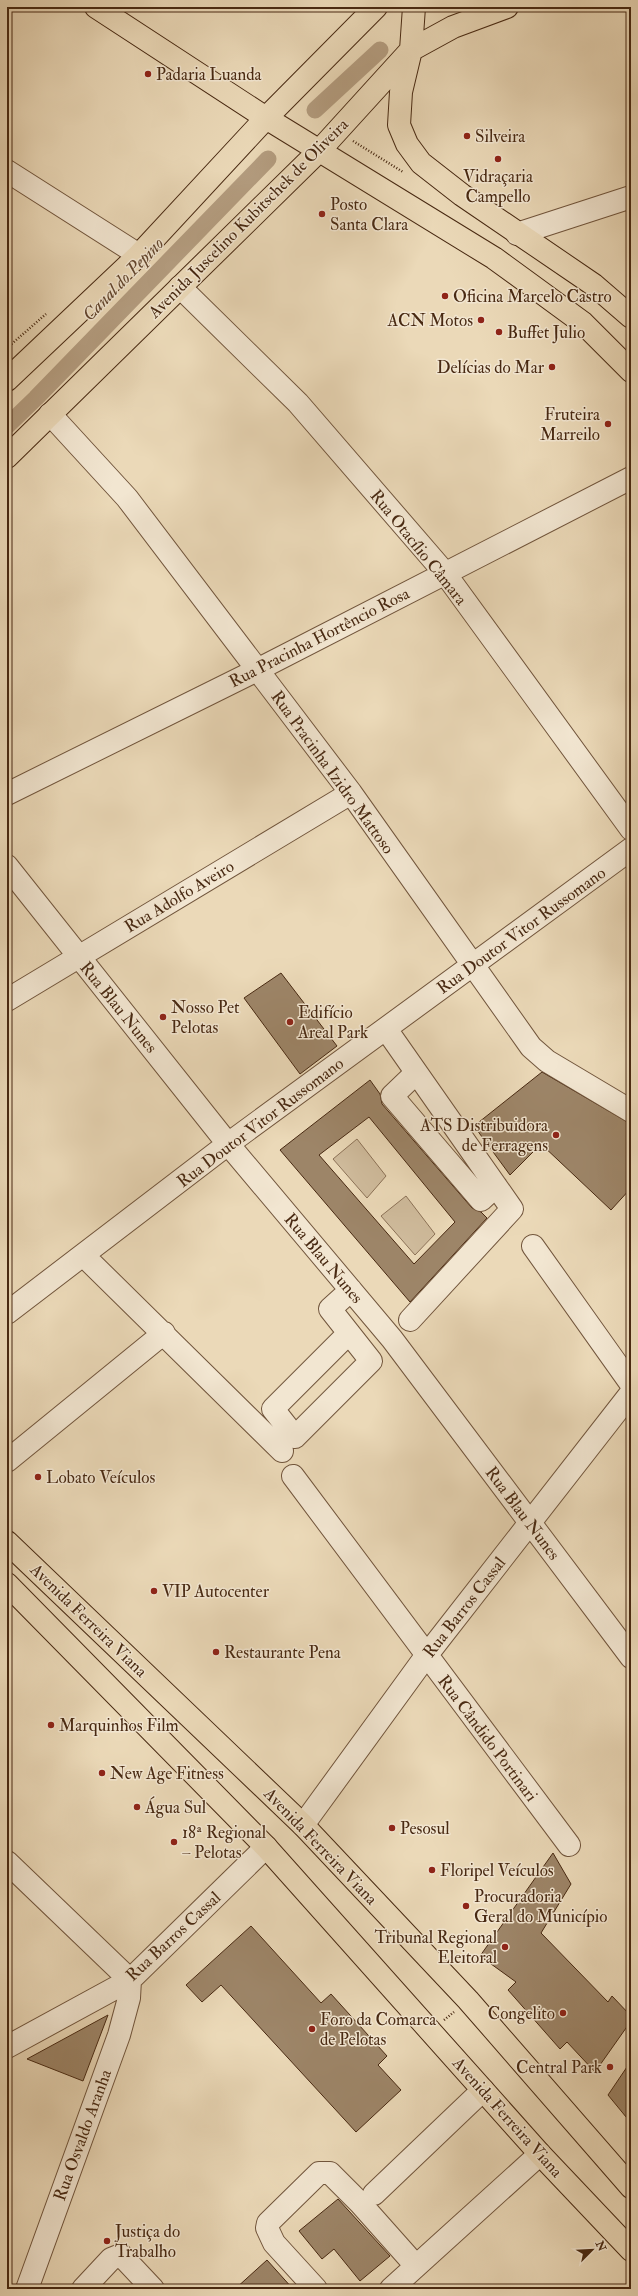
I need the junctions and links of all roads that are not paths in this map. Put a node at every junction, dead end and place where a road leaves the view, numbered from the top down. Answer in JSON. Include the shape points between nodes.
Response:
{"nodes":[{"id":1,"x":96,"y":7,"type":"edge"},
{"id":2,"x":376,"y":7,"type":"edge"},
{"id":3,"x":414,"y":7,"type":"edge"},
{"id":4,"x":507,"y":7,"type":"edge"},
{"id":5,"x":411,"y":50,"type":"junction"},
{"id":6,"x":266,"y":118,"type":"junction"},
{"id":7,"x":320,"y":150,"type":"junction"},
{"id":8,"x":7,"y":172,"type":"edge"},
{"id":9,"x":631,"y":197,"type":"edge"},
{"id":10,"x":518,"y":234,"type":"junction"},
{"id":11,"x":138,"y":255,"type":"junction"},
{"id":12,"x":180,"y":287,"type":"junction"},
{"id":13,"x":631,"y":317,"type":"edge"},
{"id":14,"x":631,"y":371,"type":"edge"},
{"id":15,"x":7,"y":380,"type":"edge"},
{"id":16,"x":50,"y":414,"type":"junction"},
{"id":17,"x":7,"y":457,"type":"edge"},
{"id":18,"x":631,"y":478,"type":"edge"},
{"id":19,"x":444,"y":572,"type":"junction"},
{"id":20,"x":257,"y":670,"type":"junction"},
{"id":21,"x":351,"y":793,"type":"junction"},
{"id":22,"x":7,"y":794,"type":"edge"},
{"id":23,"x":631,"y":829,"type":"edge"},
{"id":24,"x":631,"y":849,"type":"edge"},
{"id":25,"x":7,"y":866,"type":"edge"},
{"id":26,"x":78,"y":956,"type":"junction"},
{"id":27,"x":472,"y":966,"type":"junction"},
{"id":28,"x":7,"y":1000,"type":"edge"},
{"id":29,"x":386,"y":1029,"type":"junction"},
{"id":30,"x":416,"y":1073,"type":"junction"},
{"id":31,"x":631,"y":1111,"type":"edge"},
{"id":32,"x":228,"y":1144,"type":"junction"},
{"id":33,"x":496,"y":1186,"type":"junction"},
{"id":34,"x":533,"y":1246,"type":"dead end"},
{"id":35,"x":83,"y":1255,"type":"junction"},
{"id":36,"x":351,"y":1290,"type":"junction"},
{"id":37,"x":7,"y":1313,"type":"edge"},
{"id":38,"x":410,"y":1320,"type":"dead end"},
{"id":39,"x":349,"y":1333,"type":"junction"},
{"id":40,"x":164,"y":1334,"type":"junction"},
{"id":41,"x":631,"y":1384,"type":"edge"},
{"id":42,"x":631,"y":1393,"type":"edge"},
{"id":43,"x":282,"y":1451,"type":"dead end"},
{"id":44,"x":7,"y":1461,"type":"edge"},
{"id":45,"x":293,"y":1476,"type":"dead end"},
{"id":46,"x":530,"y":1522,"type":"junction"},
{"id":47,"x":7,"y":1542,"type":"edge"},
{"id":48,"x":9,"y":1588,"type":"edge"},
{"id":49,"x":426,"y":1656,"type":"junction"},
{"id":50,"x":631,"y":1657,"type":"edge"},
{"id":51,"x":303,"y":1825,"type":"junction"},
{"id":52,"x":569,"y":1845,"type":"dead end"},
{"id":53,"x":266,"y":1847,"type":"junction"},
{"id":54,"x":7,"y":1862,"type":"edge"},
{"id":55,"x":130,"y":1980,"type":"junction"},
{"id":56,"x":7,"y":2047,"type":"edge"},
{"id":57,"x":483,"y":2090,"type":"junction"},
{"id":58,"x":540,"y":2154,"type":"junction"},
{"id":59,"x":631,"y":2187,"type":"edge"},
{"id":60,"x":374,"y":2194,"type":"dead end"},
{"id":61,"x":631,"y":2250,"type":"edge"},
{"id":62,"x":416,"y":2266,"type":"junction"},
{"id":63,"x":94,"y":2285,"type":"edge"},
{"id":64,"x":143,"y":2286,"type":"edge"},
{"id":65,"x":27,"y":2289,"type":"edge"},
{"id":66,"x":316,"y":2289,"type":"edge"},
{"id":67,"x":391,"y":2289,"type":"edge"}],
"edges":[{"from":1,"to":6,"type":"main road"},
{"from":2,"to":6,"type":"main road"},
{"from":3,"to":5,"type":"main road"},
{"from":4,"to":5,"type":"main road","name":"Avenida Juscelino Kubitschek de Oliveira","via":[[452,27]]},
{"from":5,"to":7,"type":"main road","name":"Avenida Juscelino Kubitschek de Oliveira"},
{"from":5,"to":10,"type":"main road","via":[[401,92],[400,125],[407,144],[421,163]]},
{"from":6,"to":7,"type":"main road"},
{"from":6,"to":11,"type":"main road"},
{"from":7,"to":12,"type":"main road","name":"Avenida Juscelino Kubitschek de Oliveira"},
{"from":7,"to":14,"type":"main road","via":[[494,258],[583,323]]},
{"from":8,"to":11,"type":"street"},
{"from":9,"to":10,"type":"street"},
{"from":10,"to":13,"type":"main road","via":[[594,285]]},
{"from":11,"to":15,"type":"main road"},
{"from":12,"to":16,"type":"main road","name":"Avenida Juscelino Kubitschek de Oliveira"},
{"from":12,"to":19,"type":"street","name":"Rua Otacílio Câmara","via":[[298,403]]},
{"from":16,"to":17,"type":"main road","name":"Avenida Juscelino Kubitschek de Oliveira"},
{"from":16,"to":20,"type":"street","name":"Rua Pracinha Izidro Mattoso","via":[[127,498]]},
{"from":18,"to":19,"type":"street","name":"Rua Pracinha Hortêncio Rosa"},
{"from":19,"to":20,"type":"street","name":"Rua Pracinha Hortêncio Rosa"},
{"from":19,"to":23,"type":"street","name":"Rua Otacílio Câmara"},
{"from":20,"to":21,"type":"street","name":"Rua Pracinha Izidro Mattoso"},
{"from":20,"to":22,"type":"street","name":"Rua Pracinha Hortêncio Rosa"},
{"from":21,"to":26,"type":"street","name":"Rua Adolfo Aveiro"},
{"from":21,"to":27,"type":"street","name":"Rua Pracinha Izidro Mattoso"},
{"from":24,"to":27,"type":"street","name":"Rua Doutor Vitor Russomano"},
{"from":25,"to":26,"type":"street","name":"Rua Blau Nunes"},
{"from":26,"to":28,"type":"street","name":"Rua Adolfo Aveiro"},
{"from":26,"to":32,"type":"street","name":"Rua Blau Nunes"},
{"from":27,"to":29,"type":"street","name":"Rua Doutor Vitor Russomano"},
{"from":27,"to":31,"type":"street","name":"Rua Pracinha Izidro Mattoso","via":[[531,1047],[547,1061]]},
{"from":29,"to":30,"type":"street"},
{"from":29,"to":32,"type":"street","name":"Rua Doutor Vitor Russomano"},
{"from":30,"to":33,"type":"street"},
{"from":30,"to":33,"type":"street","via":[[392,1096],[481,1200]]},
{"from":32,"to":35,"type":"street","name":"Rua Doutor Vitor Russomano"},
{"from":32,"to":36,"type":"street","name":"Rua Blau Nunes"},
{"from":33,"to":38,"type":"street","via":[[512,1209]]},
{"from":34,"to":41,"type":"street"},
{"from":35,"to":37,"type":"street","name":"Rua Doutor Vitor Russomano"},
{"from":35,"to":40,"type":"street"},
{"from":36,"to":39,"type":"street","via":[[330,1309]]},
{"from":36,"to":46,"type":"street","name":"Rua Blau Nunes","via":[[392,1339]]},
{"from":39,"to":39,"type":"street","via":[[371,1360],[295,1437],[273,1408]]},
{"from":40,"to":43,"type":"street"},
{"from":40,"to":44,"type":"street"},
{"from":42,"to":46,"type":"street","name":"Rua Barros Cassal"},
{"from":45,"to":49,"type":"street","name":"Rua Cândido Portinari"},
{"from":46,"to":49,"type":"street","name":"Rua Barros Cassal"},
{"from":46,"to":50,"type":"street","name":"Rua Blau Nunes"},
{"from":47,"to":51,"type":"main road","name":"Avenida Ferreira Viana"},
{"from":48,"to":53,"type":"main road","name":"Avenida Ferreira Viana"},
{"from":49,"to":51,"type":"street","name":"Rua Barros Cassal"},
{"from":49,"to":52,"type":"street","name":"Rua Cândido Portinari"},
{"from":51,"to":59,"type":"main road","name":"Avenida Ferreira Viana","via":[[468,2000]]},
{"from":53,"to":55,"type":"street","name":"Rua Barros Cassal"},
{"from":53,"to":57,"type":"main road","name":"Avenida Ferreira Viana"},
{"from":54,"to":55,"type":"street"},
{"from":55,"to":56,"type":"street","name":"Rua Barros Cassal"},
{"from":55,"to":65,"type":"street","name":"Rua Osvaldo Aranha","via":[[129,1998],[119,2034]]},
{"from":57,"to":58,"type":"main road","name":"Avenida Ferreira Viana"},
{"from":57,"to":60,"type":"street"},
{"from":58,"to":61,"type":"main road","name":"Avenida Ferreira Viana"},
{"from":58,"to":62,"type":"street"},
{"from":62,"to":66,"type":"street","via":[[344,2186],[330,2173],[318,2173],[267,2228],[274,2243]]},
{"from":62,"to":67,"type":"street"},
{"from":63,"to":64,"type":"street","via":[[111,2259],[121,2255]]}]}
